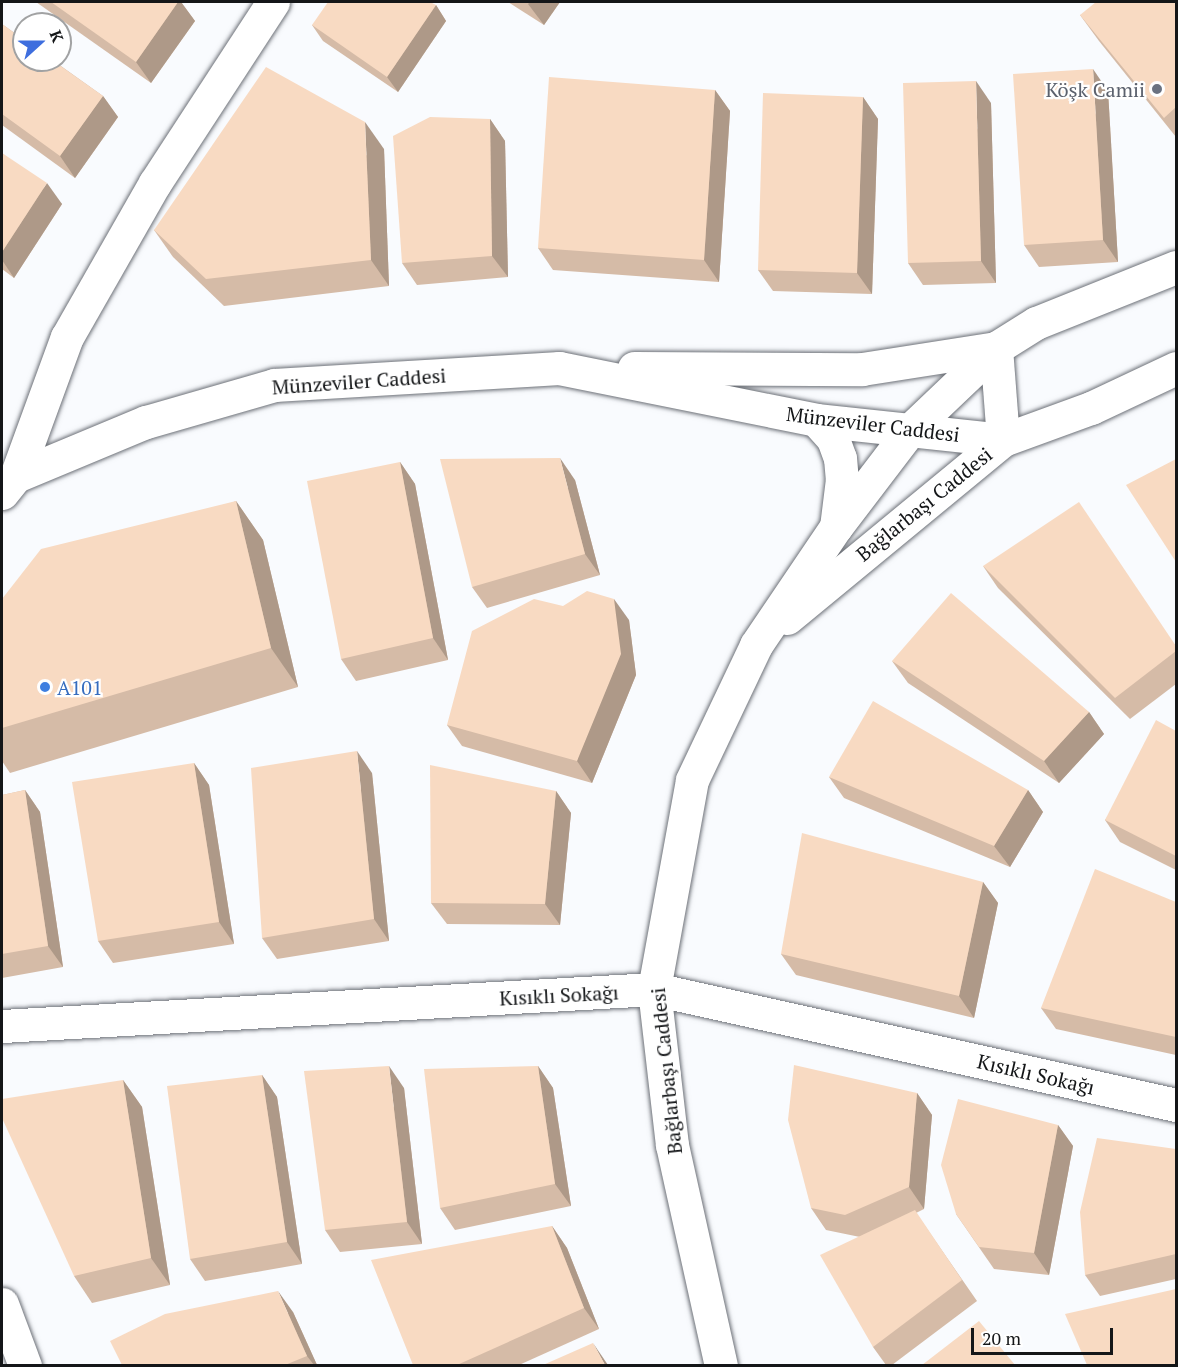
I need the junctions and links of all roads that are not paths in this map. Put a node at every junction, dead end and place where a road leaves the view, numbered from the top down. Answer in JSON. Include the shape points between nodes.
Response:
{"nodes":[{"id":1,"x":273,"y":2,"type":"edge"},
{"id":2,"x":1176,"y":267,"type":"edge"},
{"id":3,"x":996,"y":348,"type":"junction"},
{"id":4,"x":559,"y":368,"type":"junction"},
{"id":5,"x":1176,"y":368,"type":"edge"},
{"id":6,"x":816,"y":420,"type":"junction"},
{"id":7,"x":909,"y":430,"type":"junction"},
{"id":8,"x":1003,"y":440,"type":"junction"},
{"id":9,"x":9,"y":484,"type":"edge"},
{"id":10,"x":836,"y":527,"type":"junction"},
{"id":11,"x":756,"y":645,"type":"junction"},
{"id":12,"x":654,"y":989,"type":"junction"},
{"id":13,"x":2,"y":1026,"type":"edge"},
{"id":14,"x":1176,"y":1105,"type":"edge"},
{"id":15,"x":2,"y":1304,"type":"edge"},
{"id":16,"x":25,"y":1365,"type":"edge"},
{"id":17,"x":721,"y":1365,"type":"edge"}],
"edges":[{"from":1,"to":9,"type":"street","via":[[155,183],[67,337]]},
{"from":2,"to":3,"type":"street","name":"Münzeviler Caddesi","via":[[1036,322]]},
{"from":3,"to":4,"type":"street","name":"Münzeviler Caddesi","via":[[862,369]]},
{"from":3,"to":7,"type":"street","name":"Bağlarbaşı Caddesi"},
{"from":3,"to":8,"type":"street","name":"Bağlarbaşı Caddesi"},
{"from":4,"to":6,"type":"street","name":"Münzeviler Caddesi"},
{"from":4,"to":9,"type":"street","name":"Münzeviler Caddesi","via":[[274,385],[146,422]]},
{"from":5,"to":8,"type":"street","name":"Münzeviler Caddesi","via":[[1091,408]]},
{"from":6,"to":7,"type":"street","name":"Münzeviler Caddesi"},
{"from":6,"to":10,"type":"street","name":"Bağlarbaşı Caddesi","via":[[832,439],[840,458],[842,487]]},
{"from":7,"to":8,"type":"street","name":"Münzeviler Caddesi"},
{"from":7,"to":10,"type":"street","name":"Bağlarbaşı Caddesi"},
{"from":8,"to":11,"type":"street","name":"Bağlarbaşı Caddesi"},
{"from":10,"to":11,"type":"street","name":"Bağlarbaşı Caddesi"},
{"from":11,"to":12,"type":"street","name":"Bağlarbaşı Caddesi","via":[[692,780]]},
{"from":12,"to":13,"type":"street","name":"Kısıklı Sokağı"},
{"from":12,"to":14,"type":"street","name":"Kısıklı Sokağı"},
{"from":12,"to":17,"type":"street","name":"Bağlarbaşı Caddesi","via":[[672,1145]]},
{"from":15,"to":16,"type":"street"}]}
